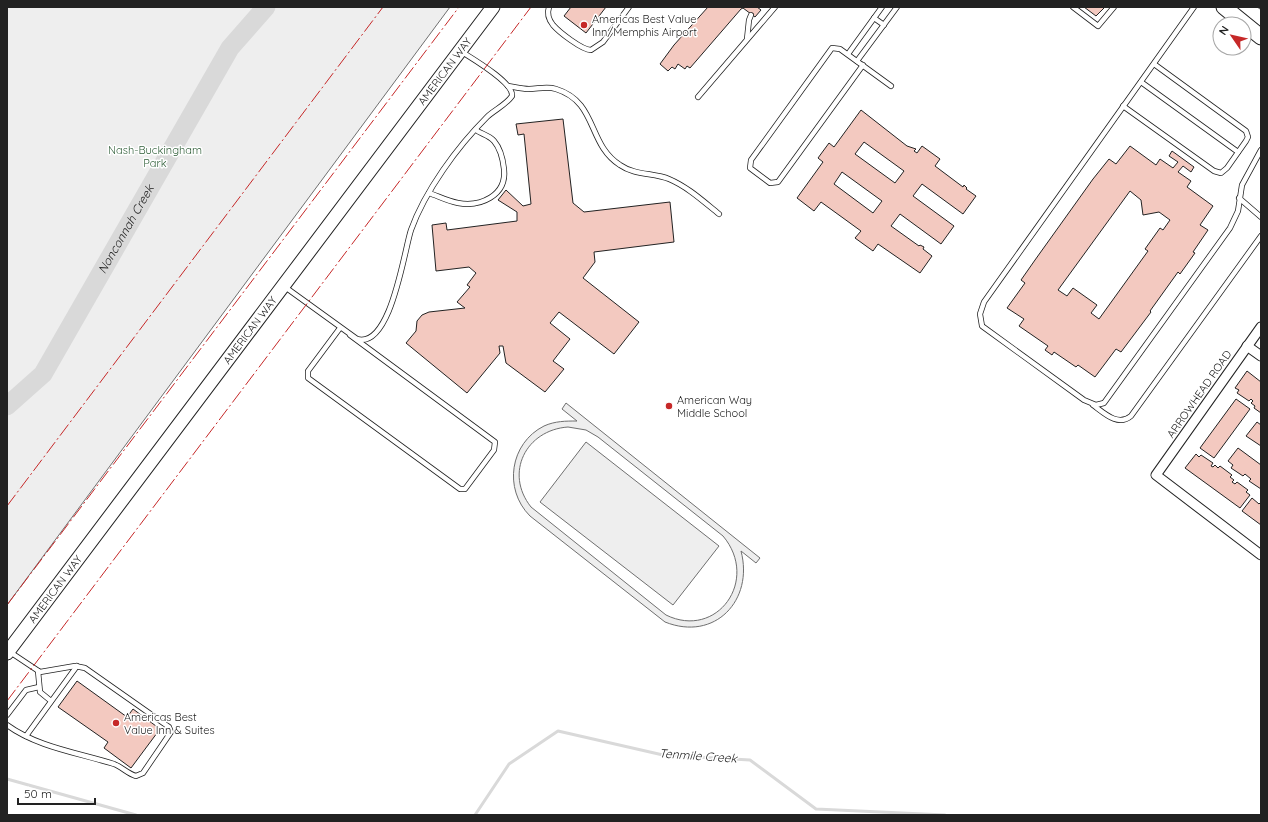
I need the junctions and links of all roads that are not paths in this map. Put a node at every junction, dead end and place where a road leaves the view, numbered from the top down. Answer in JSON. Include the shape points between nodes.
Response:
{"nodes":[{"id":1,"x":493,"y":7,"type":"edge"},
{"id":2,"x":549,"y":7,"type":"edge"},
{"id":3,"x":629,"y":7,"type":"edge"},
{"id":4,"x":775,"y":7,"type":"edge"},
{"id":5,"x":882,"y":7,"type":"edge"},
{"id":6,"x":897,"y":7,"type":"edge"},
{"id":7,"x":1073,"y":7,"type":"edge"},
{"id":8,"x":1114,"y":7,"type":"edge"},
{"id":9,"x":1194,"y":7,"type":"edge"},
{"id":10,"x":1224,"y":7,"type":"edge"},
{"id":11,"x":751,"y":14,"type":"dead end"},
{"id":12,"x":874,"y":18,"type":"junction"},
{"id":13,"x":884,"y":25,"type":"junction"},
{"id":14,"x":1261,"y":36,"type":"edge"},
{"id":15,"x":747,"y":39,"type":"junction"},
{"id":16,"x":460,"y":50,"type":"junction"},
{"id":17,"x":848,"y":54,"type":"junction"},
{"id":18,"x":858,"y":61,"type":"junction"},
{"id":19,"x":1154,"y":64,"type":"junction"},
{"id":20,"x":863,"y":65,"type":"junction"},
{"id":21,"x":1140,"y":82,"type":"junction"},
{"id":22,"x":508,"y":86,"type":"junction"},
{"id":23,"x":891,"y":86,"type":"dead end"},
{"id":24,"x":698,"y":97,"type":"dead end"},
{"id":25,"x":1123,"y":106,"type":"junction"},
{"id":26,"x":476,"y":130,"type":"junction"},
{"id":27,"x":1261,"y":150,"type":"edge"},
{"id":28,"x":1238,"y":152,"type":"junction"},
{"id":29,"x":429,"y":193,"type":"junction"},
{"id":30,"x":1239,"y":198,"type":"junction"},
{"id":31,"x":719,"y":214,"type":"dead end"},
{"id":32,"x":1261,"y":217,"type":"edge"},
{"id":33,"x":1261,"y":236,"type":"edge"},
{"id":34,"x":283,"y":286,"type":"junction"},
{"id":35,"x":1261,"y":327,"type":"edge"},
{"id":36,"x":340,"y":328,"type":"junction"},
{"id":37,"x":350,"y":335,"type":"junction"},
{"id":38,"x":1248,"y":346,"type":"junction"},
{"id":39,"x":1261,"y":356,"type":"edge"},
{"id":40,"x":1093,"y":404,"type":"junction"},
{"id":41,"x":1261,"y":555,"type":"edge"},
{"id":42,"x":8,"y":652,"type":"edge"},
{"id":43,"x":77,"y":666,"type":"junction"},
{"id":44,"x":38,"y":671,"type":"junction"},
{"id":45,"x":39,"y":687,"type":"junction"},
{"id":46,"x":51,"y":701,"type":"junction"},
{"id":47,"x":7,"y":715,"type":"edge"},
{"id":48,"x":7,"y":725,"type":"edge"},
{"id":49,"x":26,"y":736,"type":"junction"}],
"edges":[{"from":1,"to":16,"type":"main road","name":"AMERICAN WAY"},
{"from":2,"to":3,"type":"lane","via":[[548,16],[553,25],[583,48],[591,50],[603,42]]},
{"from":4,"to":15,"type":"lane"},
{"from":5,"to":12,"type":"lane"},
{"from":6,"to":13,"type":"lane"},
{"from":7,"to":8,"type":"lane","via":[[1098,26]]},
{"from":9,"to":19,"type":"lane"},
{"from":10,"to":14,"type":"main road"},
{"from":11,"to":15,"type":"lane"},
{"from":12,"to":13,"type":"lane"},
{"from":12,"to":17,"type":"lane"},
{"from":13,"to":18,"type":"lane"},
{"from":15,"to":24,"type":"lane"},
{"from":16,"to":22,"type":"lane"},
{"from":16,"to":34,"type":"main road","name":"AMERICAN WAY"},
{"from":17,"to":18,"type":"lane"},
{"from":17,"to":20,"type":"lane","via":[[837,47],[828,52],[750,161],[751,169],[770,183],[778,182]]},
{"from":18,"to":20,"type":"lane"},
{"from":19,"to":21,"type":"lane"},
{"from":19,"to":28,"type":"lane","via":[[1244,129],[1248,137]]},
{"from":20,"to":23,"type":"lane"},
{"from":21,"to":25,"type":"lane"},
{"from":21,"to":28,"type":"lane"},
{"from":22,"to":26,"type":"lane","via":[[513,94],[511,98],[487,117]]},
{"from":22,"to":31,"type":"lane","via":[[525,89],[546,87],[568,95],[583,108],[601,148],[618,164],[677,183]]},
{"from":25,"to":28,"type":"lane","via":[[1217,173],[1226,170]]},
{"from":25,"to":40,"type":"lane","via":[[984,302],[980,314],[981,323],[988,331]]},
{"from":26,"to":29,"type":"lane"},
{"from":26,"to":29,"type":"lane","via":[[493,140],[502,157],[504,178],[496,193],[488,200],[466,204]]},
{"from":27,"to":30,"type":"lane","via":[[1242,185]]},
{"from":29,"to":37,"type":"lane","via":[[411,232],[396,293],[387,314],[369,338],[360,340]]},
{"from":30,"to":32,"type":"lane"},
{"from":30,"to":40,"type":"lane","via":[[1236,216],[1221,241],[1108,400],[1100,405]]},
{"from":33,"to":40,"type":"lane","via":[[1131,416],[1117,420]]},
{"from":34,"to":36,"type":"lane"},
{"from":34,"to":42,"type":"main road","name":"AMERICAN WAY"},
{"from":35,"to":38,"type":"street","name":"ARROWHEAD ROAD"},
{"from":36,"to":37,"type":"lane"},
{"from":36,"to":37,"type":"lane","via":[[308,371],[309,379],[460,489],[465,489],[494,450],[495,442]]},
{"from":38,"to":39,"type":"street"},
{"from":38,"to":41,"type":"street","name":"ARROWHEAD ROAD","via":[[1156,475]]},
{"from":42,"to":44,"type":"lane"},
{"from":43,"to":44,"type":"lane"},
{"from":43,"to":46,"type":"lane"},
{"from":43,"to":49,"type":"lane","via":[[85,668],[169,727],[170,734],[151,761],[142,773],[136,776],[114,764]]},
{"from":44,"to":45,"type":"lane"},
{"from":45,"to":46,"type":"lane","via":[[40,693]]},
{"from":45,"to":47,"type":"lane","via":[[26,690]]},
{"from":46,"to":49,"type":"lane"},
{"from":48,"to":49,"type":"lane"}]}
